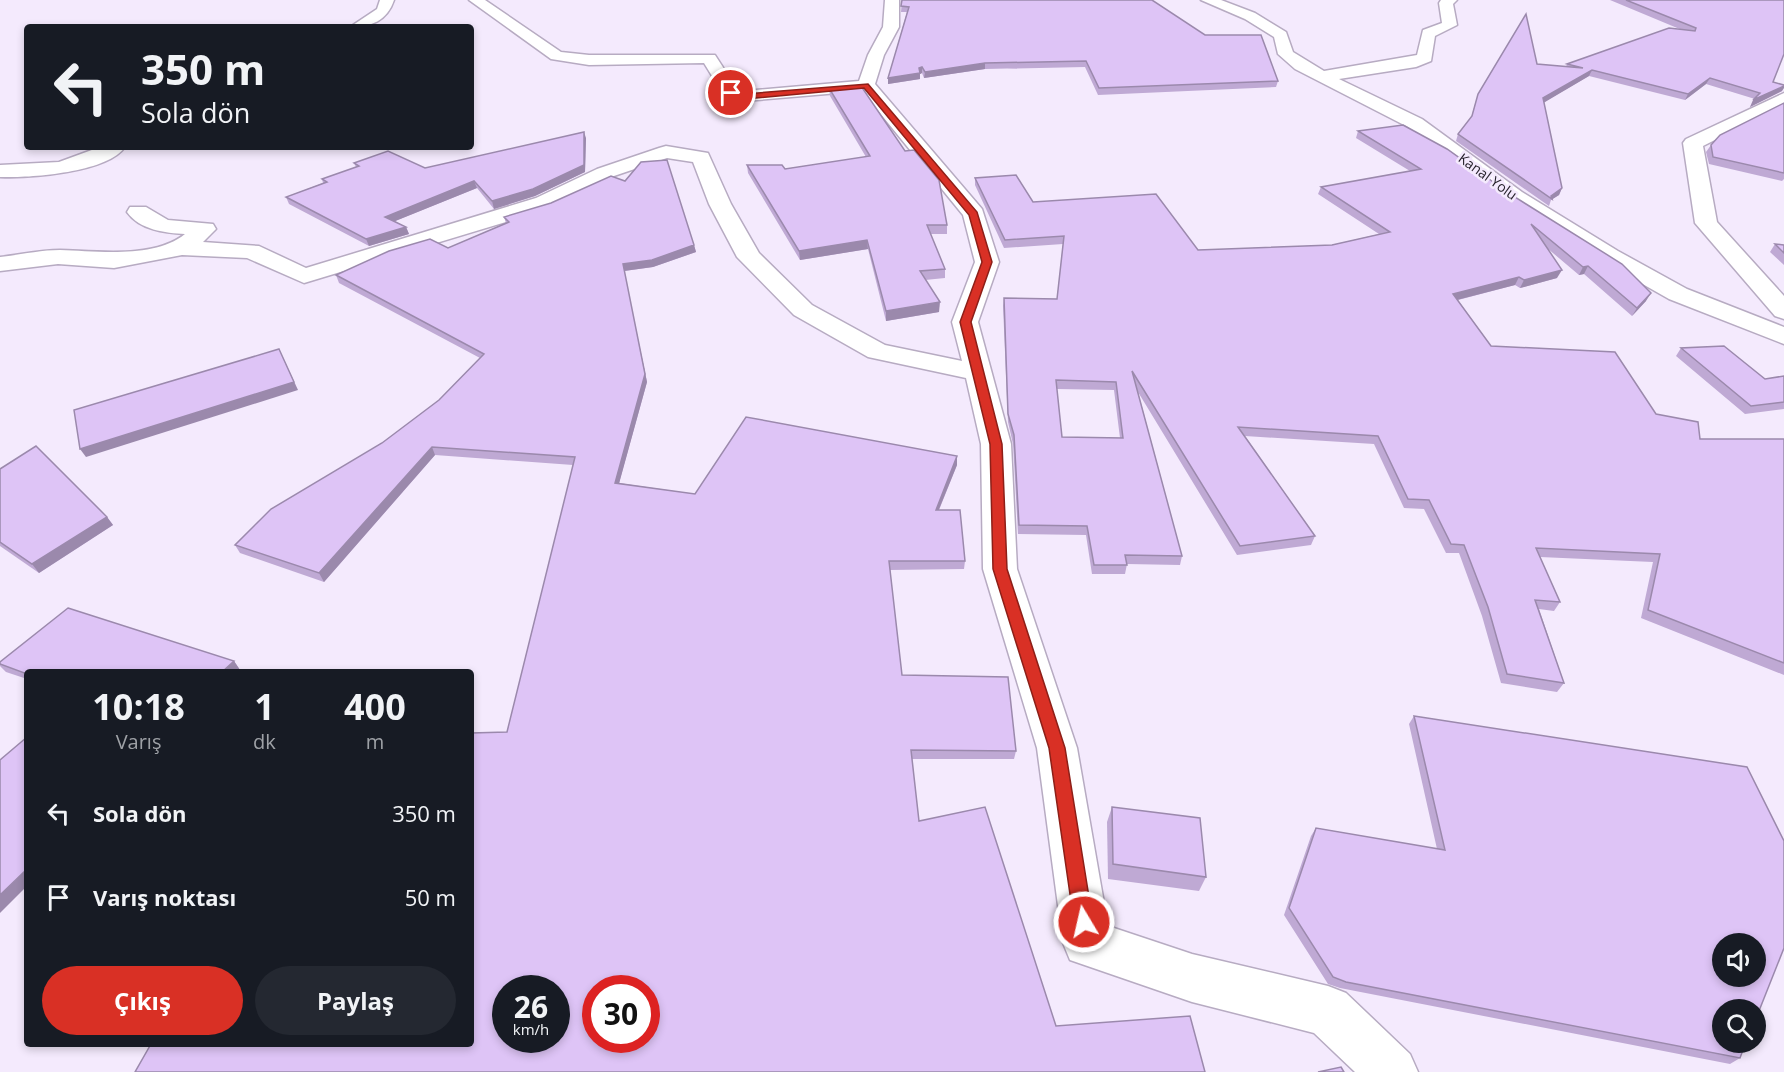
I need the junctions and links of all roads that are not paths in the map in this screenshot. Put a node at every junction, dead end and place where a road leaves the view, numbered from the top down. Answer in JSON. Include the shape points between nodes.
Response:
{"nodes":[{"id":1,"x":387,"y":0,"type":"edge"},
{"id":2,"x":476,"y":0,"type":"edge"},
{"id":3,"x":892,"y":0,"type":"edge"},
{"id":4,"x":1208,"y":0,"type":"edge"},
{"id":5,"x":1450,"y":0,"type":"edge"},
{"id":6,"x":363,"y":24,"type":"edge"},
{"id":7,"x":1323,"y":76,"type":"junction"},
{"id":8,"x":866,"y":86,"type":"junction"},
{"id":9,"x":1784,"y":98,"type":"edge"},
{"id":10,"x":109,"y":150,"type":"edge"},
{"id":11,"x":0,"y":171,"type":"edge"},
{"id":12,"x":138,"y":212,"type":"dead end"},
{"id":13,"x":182,"y":248,"type":"junction"},
{"id":14,"x":0,"y":264,"type":"edge"},
{"id":15,"x":1784,"y":311,"type":"edge"},
{"id":16,"x":1784,"y":336,"type":"edge"},
{"id":17,"x":978,"y":373,"type":"junction"},
{"id":18,"x":1392,"y":1072,"type":"edge"}],
"edges":[{"from":1,"to":6,"type":"street","via":[[383,11]]},
{"from":2,"to":8,"type":"street","via":[[557,56],[589,60],[709,58],[731,93],[745,96]]},
{"from":3,"to":8,"type":"street","via":[[891,27]]},
{"from":4,"to":7,"type":"street","name":"Kanal Yolu","via":[[1250,16],[1281,35],[1286,54]]},
{"from":5,"to":7,"type":"street","via":[[1446,3],[1450,25],[1428,33],[1425,58],[1398,66]]},
{"from":7,"to":16,"type":"street","name":"Kanal Yolu","via":[[1415,123],[1515,196],[1610,256],[1678,294]]},
{"from":8,"to":17,"type":"street","via":[[974,214],[987,262],[965,322]]},
{"from":9,"to":15,"type":"street","via":[[1693,143],[1706,223]]},
{"from":10,"to":11,"type":"street","via":[[59,169]]},
{"from":12,"to":13,"type":"street","via":[[163,226],[205,229]]},
{"from":13,"to":14,"type":"street","via":[[114,261],[58,257]]},
{"from":13,"to":17,"type":"street","via":[[251,251],[304,276],[544,203],[604,173],[666,152],[701,157],[720,204],[749,257],[803,310],[877,351]]},
{"from":17,"to":18,"type":"street","via":[[996,444],[1000,569],[1057,748],[1087,943],[1192,978],[1328,1011]]}]}
